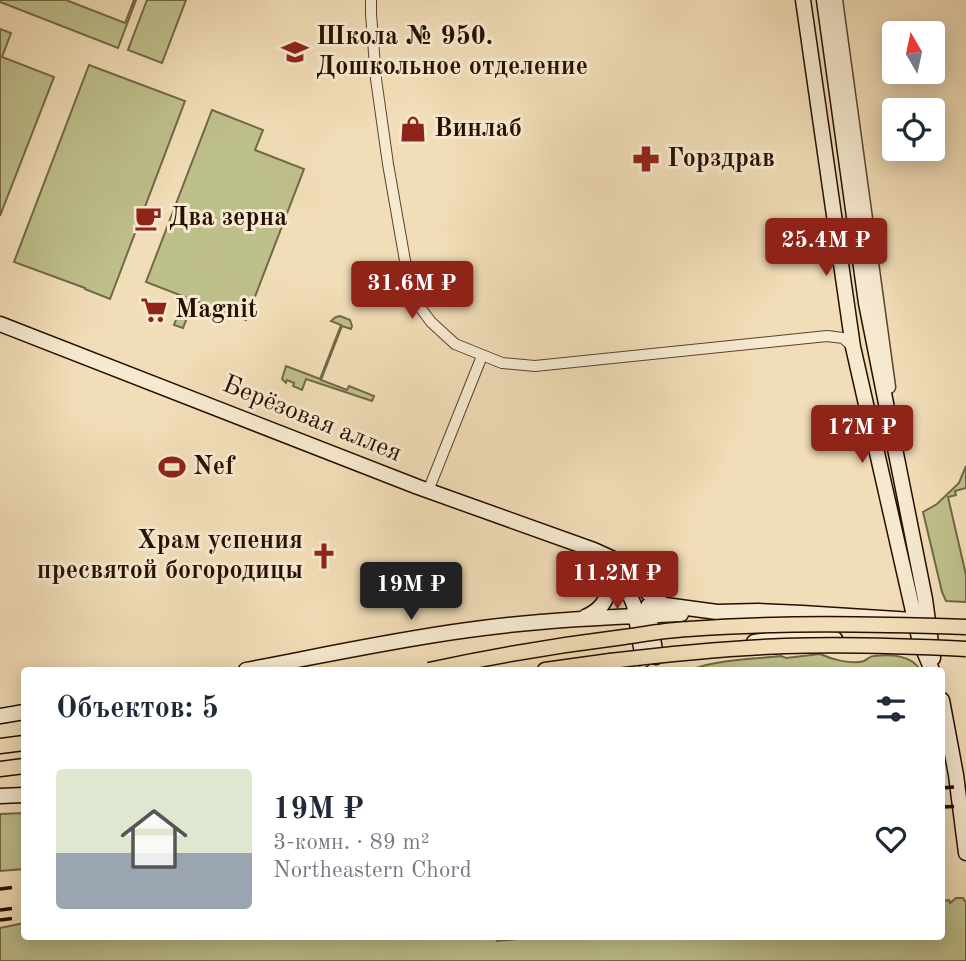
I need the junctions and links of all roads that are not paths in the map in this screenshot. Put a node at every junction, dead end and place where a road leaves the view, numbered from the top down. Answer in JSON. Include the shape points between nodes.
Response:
{"nodes":[{"id":1,"x":372,"y":0,"type":"edge"},
{"id":2,"x":803,"y":0,"type":"edge"},
{"id":3,"x":824,"y":0,"type":"edge"},
{"id":4,"x":836,"y":0,"type":"edge"},
{"id":5,"x":0,"y":324,"type":"edge"},
{"id":6,"x":853,"y":347,"type":"junction"},
{"id":7,"x":482,"y":356,"type":"junction"},
{"id":8,"x":898,"y":467,"type":"junction"},
{"id":9,"x":428,"y":491,"type":"junction"},
{"id":10,"x":587,"y":548,"type":"junction"},
{"id":11,"x":607,"y":556,"type":"junction"},
{"id":12,"x":904,"y":576,"type":"junction"},
{"id":13,"x":637,"y":579,"type":"junction"},
{"id":14,"x":718,"y":612,"type":"junction"},
{"id":15,"x":643,"y":615,"type":"junction"},
{"id":16,"x":887,"y":617,"type":"junction"},
{"id":17,"x":583,"y":618,"type":"junction"},
{"id":18,"x":922,"y":621,"type":"junction"},
{"id":19,"x":966,"y":627,"type":"edge"},
{"id":20,"x":925,"y":642,"type":"junction"},
{"id":21,"x":966,"y":648,"type":"edge"},
{"id":22,"x":650,"y":659,"type":"junction"},
{"id":23,"x":261,"y":667,"type":"edge"},
{"id":24,"x":443,"y":667,"type":"edge"},
{"id":25,"x":569,"y":667,"type":"edge"},
{"id":26,"x":619,"y":667,"type":"edge"},
{"id":27,"x":933,"y":667,"type":"edge"},
{"id":28,"x":21,"y":712,"type":"edge"},
{"id":29,"x":0,"y":716,"type":"edge"},
{"id":30,"x":945,"y":716,"type":"edge"},
{"id":31,"x":21,"y":723,"type":"edge"},
{"id":32,"x":0,"y":725,"type":"edge"},
{"id":33,"x":21,"y":743,"type":"edge"},
{"id":34,"x":0,"y":746,"type":"edge"},
{"id":35,"x":21,"y":766,"type":"edge"},
{"id":36,"x":0,"y":769,"type":"edge"},
{"id":37,"x":21,"y":795,"type":"edge"},
{"id":38,"x":0,"y":796,"type":"edge"},
{"id":39,"x":966,"y":853,"type":"edge"}],
"edges":[{"from":1,"to":7,"type":"street","via":[[376,79],[388,164],[416,302],[456,344]]},
{"from":2,"to":6,"type":"main road"},
{"from":3,"to":8,"type":"main road","via":[[866,303]]},
{"from":4,"to":8,"type":"street"},
{"from":5,"to":9,"type":"main road","name":"Берёзовая аллея"},
{"from":6,"to":7,"type":"street","via":[[843,338],[827,336],[535,366]]},
{"from":6,"to":12,"type":"main road"},
{"from":7,"to":9,"type":"street"},
{"from":8,"to":18,"type":"main road"},
{"from":9,"to":10,"type":"main road","name":"Берёзовая аллея"},
{"from":10,"to":11,"type":"main road","name":"Берёзовая аллея"},
{"from":10,"to":17,"type":"main road","via":[[601,565],[608,588],[600,607]]},
{"from":11,"to":13,"type":"main road","name":"Берёзовая аллея","via":[[629,566]]},
{"from":11,"to":15,"type":"main road"},
{"from":12,"to":16,"type":"main road","via":[[905,604]]},
{"from":12,"to":18,"type":"main road"},
{"from":13,"to":14,"type":"main road","name":"Берёзовая аллея","via":[[665,605]]},
{"from":13,"to":15,"type":"main road","via":[[644,591]]},
{"from":14,"to":15,"type":"main road"},
{"from":14,"to":16,"type":"main road","name":"Берёзовая аллея"},
{"from":15,"to":17,"type":"main road"},
{"from":15,"to":22,"type":"main road"},
{"from":16,"to":18,"type":"main road","name":"Берёзовая аллея"},
{"from":17,"to":23,"type":"main road","via":[[467,630]]},
{"from":18,"to":19,"type":"main road","name":"Берёзовая аллея"},
{"from":18,"to":20,"type":"main road"},
{"from":19,"to":24,"type":"main road","bridge":true,"via":[[858,623],[685,629]]},
{"from":20,"to":21,"type":"main road"},
{"from":20,"to":22,"type":"main road","via":[[783,638]]},
{"from":20,"to":27,"type":"main road"},
{"from":21,"to":25,"type":"main road","bridge":true,"via":[[785,646]]},
{"from":22,"to":26,"type":"main road"},
{"from":28,"to":29,"type":"main road"},
{"from":30,"to":39,"type":"main road"},
{"from":31,"to":32,"type":"main road"},
{"from":33,"to":34,"type":"main road"},
{"from":35,"to":36,"type":"main road"},
{"from":37,"to":38,"type":"main road"}]}
